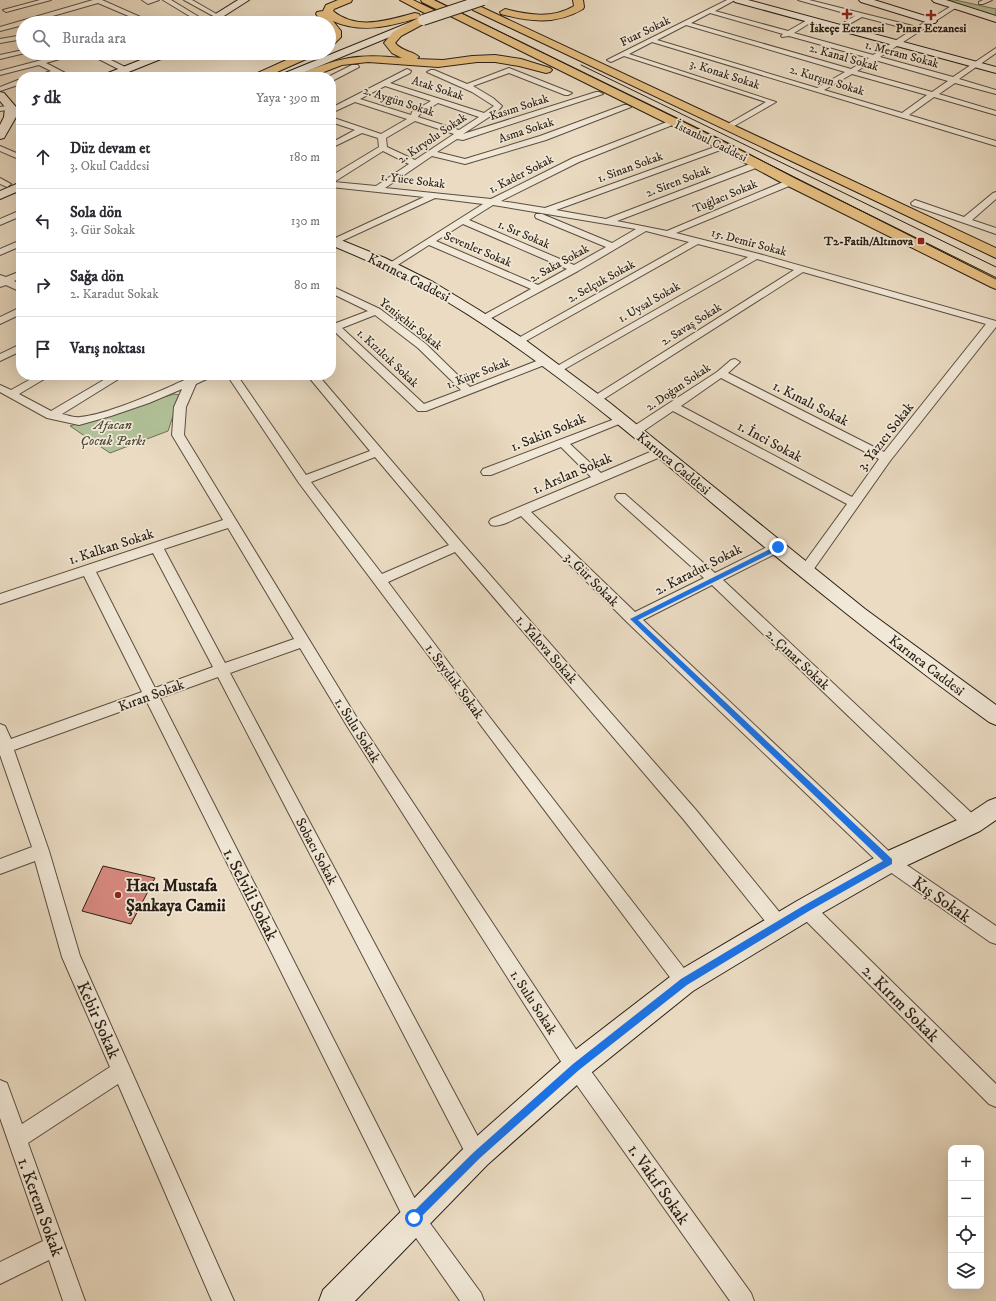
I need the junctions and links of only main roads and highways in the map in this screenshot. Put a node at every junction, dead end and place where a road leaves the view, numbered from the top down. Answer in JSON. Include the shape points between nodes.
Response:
{"nodes":[{"id":1,"x":334,"y":0,"type":"edge"},
{"id":2,"x":347,"y":0,"type":"edge"},
{"id":3,"x":399,"y":0,"type":"edge"},
{"id":4,"x":475,"y":0,"type":"edge"},
{"id":5,"x":483,"y":0,"type":"edge"},
{"id":6,"x":578,"y":0,"type":"edge"},
{"id":7,"x":738,"y":0,"type":"edge"},
{"id":8,"x":864,"y":0,"type":"edge"},
{"id":9,"x":938,"y":0,"type":"edge"},
{"id":10,"x":239,"y":1,"type":"edge"},
{"id":11,"x":415,"y":2,"type":"edge"},
{"id":12,"x":460,"y":2,"type":"edge"},
{"id":13,"x":985,"y":2,"type":"edge"},
{"id":14,"x":959,"y":3,"type":"edge"},
{"id":15,"x":591,"y":5,"type":"dead end"},
{"id":16,"x":996,"y":6,"type":"edge"},
{"id":17,"x":491,"y":8,"type":"junction"},
{"id":18,"x":217,"y":16,"type":"edge"},
{"id":19,"x":322,"y":16,"type":"edge"},
{"id":20,"x":332,"y":16,"type":"edge"},
{"id":21,"x":420,"y":18,"type":"junction"},
{"id":22,"x":996,"y":18,"type":"edge"},
{"id":23,"x":336,"y":19,"type":"edge"},
{"id":24,"x":932,"y":21,"type":"road end"},
{"id":25,"x":566,"y":26,"type":"dead end"},
{"id":26,"x":572,"y":42,"type":"dead end"},
{"id":27,"x":336,"y":49,"type":"edge"},
{"id":28,"x":469,"y":50,"type":"dead end"},
{"id":29,"x":585,"y":51,"type":"junction"},
{"id":30,"x":336,"y":54,"type":"edge"},
{"id":31,"x":150,"y":60,"type":"edge"},
{"id":32,"x":296,"y":60,"type":"edge"},
{"id":33,"x":309,"y":60,"type":"edge"},
{"id":34,"x":323,"y":60,"type":"edge"},
{"id":35,"x":609,"y":65,"type":"junction"},
{"id":36,"x":547,"y":70,"type":"junction"},
{"id":37,"x":996,"y":70,"type":"edge"},
{"id":38,"x":121,"y":72,"type":"edge"},
{"id":39,"x":268,"y":72,"type":"edge"},
{"id":40,"x":281,"y":72,"type":"edge"},
{"id":41,"x":296,"y":72,"type":"edge"},
{"id":42,"x":314,"y":72,"type":"edge"},
{"id":43,"x":0,"y":95,"type":"edge"},
{"id":44,"x":10,"y":109,"type":"edge"},
{"id":45,"x":672,"y":122,"type":"junction"},
{"id":46,"x":0,"y":136,"type":"edge"},
{"id":47,"x":16,"y":180,"type":"edge"},
{"id":48,"x":2,"y":184,"type":"edge"},
{"id":49,"x":16,"y":188,"type":"edge"},
{"id":50,"x":0,"y":195,"type":"edge"},
{"id":51,"x":336,"y":243,"type":"edge"},
{"id":52,"x":996,"y":254,"type":"edge"},
{"id":53,"x":996,"y":284,"type":"edge"},
{"id":54,"x":996,"y":716,"type":"edge"},
{"id":55,"x":996,"y":808,"type":"edge"},
{"id":56,"x":334,"y":1301,"type":"edge"}],
"edges":[{"from":1,"to":19,"type":"highway","via":[[323,6],[320,12]]},
{"from":2,"to":20,"type":"highway","via":[[330,7],[328,12]]},
{"from":3,"to":11,"type":"highway"},
{"from":4,"to":17,"type":"highway"},
{"from":5,"to":12,"type":"main road","bridge":true},
{"from":6,"to":17,"type":"highway","via":[[579,7],[558,17],[532,18]]},
{"from":7,"to":37,"type":"main road"},
{"from":8,"to":24,"type":"main road"},
{"from":9,"to":14,"type":"main road"},
{"from":10,"to":18,"type":"main road"},
{"from":11,"to":36,"type":"highway","via":[[466,31]]},
{"from":11,"to":45,"type":"highway","name":"İstanbul Caddesi"},
{"from":12,"to":21,"type":"main road","bridge":true},
{"from":12,"to":35,"type":"highway","name":"İstanbul Caddesi"},
{"from":13,"to":14,"type":"main road"},
{"from":13,"to":16,"type":"main road"},
{"from":14,"to":22,"type":"main road"},
{"from":15,"to":25,"type":"highway"},
{"from":17,"to":29,"type":"highway"},
{"from":21,"to":23,"type":"highway","via":[[362,25]]},
{"from":21,"to":27,"type":"main road"},
{"from":21,"to":28,"type":"highway","via":[[388,43],[393,50],[405,56],[422,59],[445,58]]},
{"from":21,"to":30,"type":"main road"},
{"from":26,"to":29,"type":"highway"},
{"from":29,"to":35,"type":"highway"},
{"from":31,"to":38,"type":"main road"},
{"from":32,"to":39,"type":"highway"},
{"from":33,"to":40,"type":"main road"},
{"from":34,"to":41,"type":"main road"},
{"from":35,"to":52,"type":"highway","name":"İstanbul Caddesi","via":[[729,127]]},
{"from":36,"to":42,"type":"highway","via":[[498,59],[440,64],[373,59],[343,61]]},
{"from":36,"to":45,"type":"highway","via":[[628,107]]},
{"from":43,"to":44,"type":"main road"},
{"from":44,"to":46,"type":"main road"},
{"from":45,"to":53,"type":"highway","name":"İstanbul Caddesi"},
{"from":47,"to":48,"type":"main road"},
{"from":49,"to":50,"type":"main road"},
{"from":51,"to":54,"type":"main road","name":"Karınca Caddesi","via":[[438,290],[484,319],[635,431],[882,632]]},
{"from":55,"to":56,"type":"main road","via":[[972,824],[889,862],[684,982],[576,1067],[477,1155]]}]}
